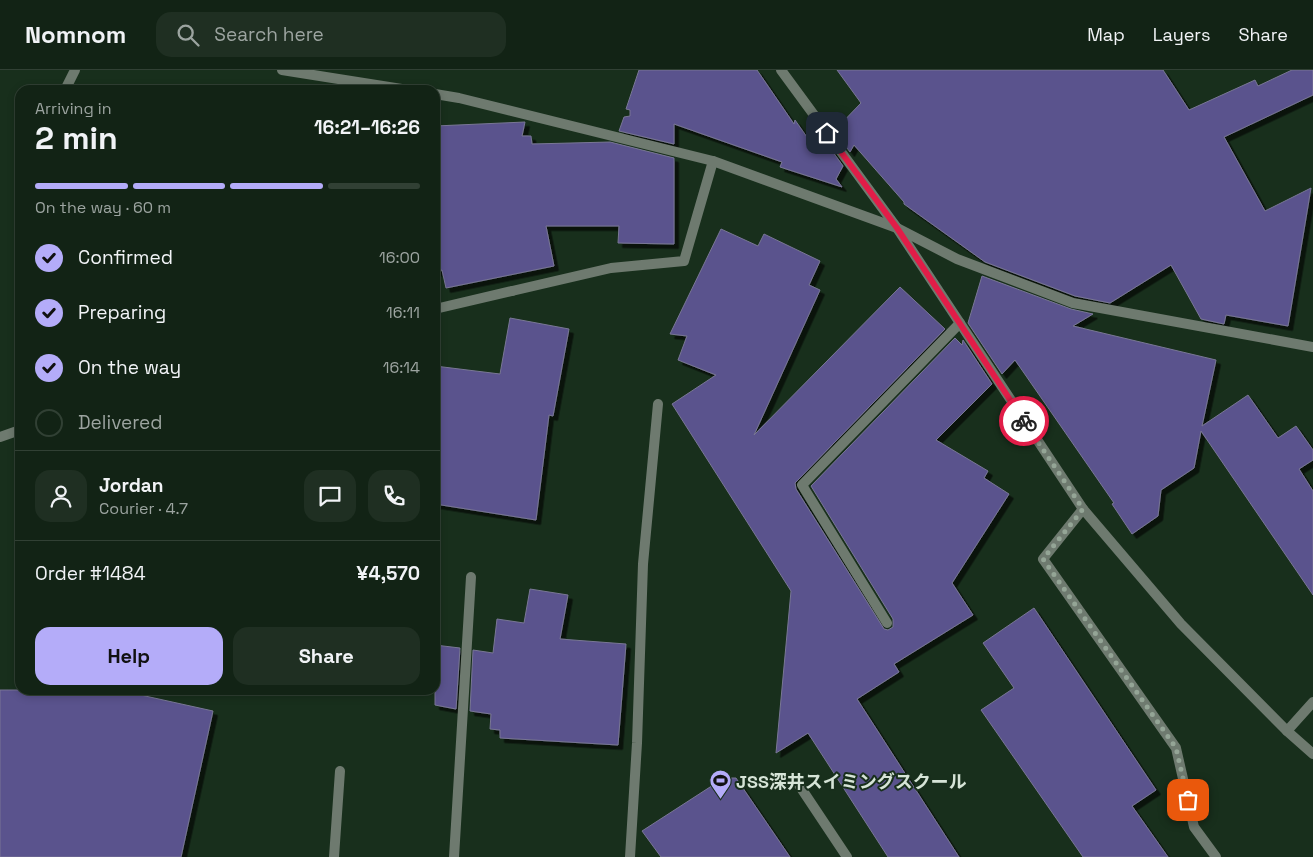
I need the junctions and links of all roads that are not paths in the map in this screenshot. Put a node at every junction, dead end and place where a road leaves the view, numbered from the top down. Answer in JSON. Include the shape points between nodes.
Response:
{"nodes":[{"id":1,"x":75,"y":70,"type":"edge"},
{"id":2,"x":282,"y":70,"type":"edge"},
{"id":3,"x":781,"y":70,"type":"edge"},
{"id":4,"x":68,"y":85,"type":"edge"},
{"id":5,"x":376,"y":85,"type":"edge"},
{"id":6,"x":440,"y":95,"type":"edge"},
{"id":7,"x":713,"y":161,"type":"junction"},
{"id":8,"x":897,"y":228,"type":"junction"},
{"id":9,"x":440,"y":308,"type":"edge"},
{"id":10,"x":960,"y":323,"type":"junction"},
{"id":11,"x":1313,"y":347,"type":"edge"},
{"id":12,"x":658,"y":404,"type":"dead end"},
{"id":13,"x":15,"y":432,"type":"edge"},
{"id":14,"x":0,"y":437,"type":"edge"},
{"id":15,"x":1083,"y":509,"type":"junction"},
{"id":16,"x":471,"y":577,"type":"dead end"},
{"id":17,"x":887,"y":623,"type":"dead end"},
{"id":18,"x":1313,"y":702,"type":"edge"},
{"id":19,"x":1287,"y":731,"type":"junction"},
{"id":20,"x":1313,"y":754,"type":"edge"},
{"id":21,"x":340,"y":771,"type":"dead end"},
{"id":22,"x":795,"y":779,"type":"dead end"},
{"id":23,"x":334,"y":857,"type":"edge"},
{"id":24,"x":454,"y":857,"type":"edge"},
{"id":25,"x":630,"y":857,"type":"edge"},
{"id":26,"x":847,"y":857,"type":"edge"},
{"id":27,"x":1216,"y":857,"type":"edge"}],
"edges":[{"from":1,"to":4,"type":"street"},
{"from":2,"to":5,"type":"street"},
{"from":3,"to":8,"type":"street"},
{"from":6,"to":7,"type":"street"},
{"from":7,"to":8,"type":"street"},
{"from":7,"to":9,"type":"street","via":[[684,261],[611,268]]},
{"from":8,"to":10,"type":"street"},
{"from":8,"to":11,"type":"street","via":[[958,259],[1073,303]]},
{"from":10,"to":15,"type":"street"},
{"from":10,"to":17,"type":"street","via":[[802,485]]},
{"from":12,"to":25,"type":"street","via":[[643,564]]},
{"from":13,"to":14,"type":"street"},
{"from":15,"to":19,"type":"street","via":[[1180,624]]},
{"from":15,"to":27,"type":"street","via":[[1043,559],[1176,748],[1194,827]]},
{"from":16,"to":24,"type":"street"},
{"from":18,"to":19,"type":"street"},
{"from":19,"to":20,"type":"street"},
{"from":21,"to":23,"type":"street"},
{"from":22,"to":26,"type":"street"}]}
